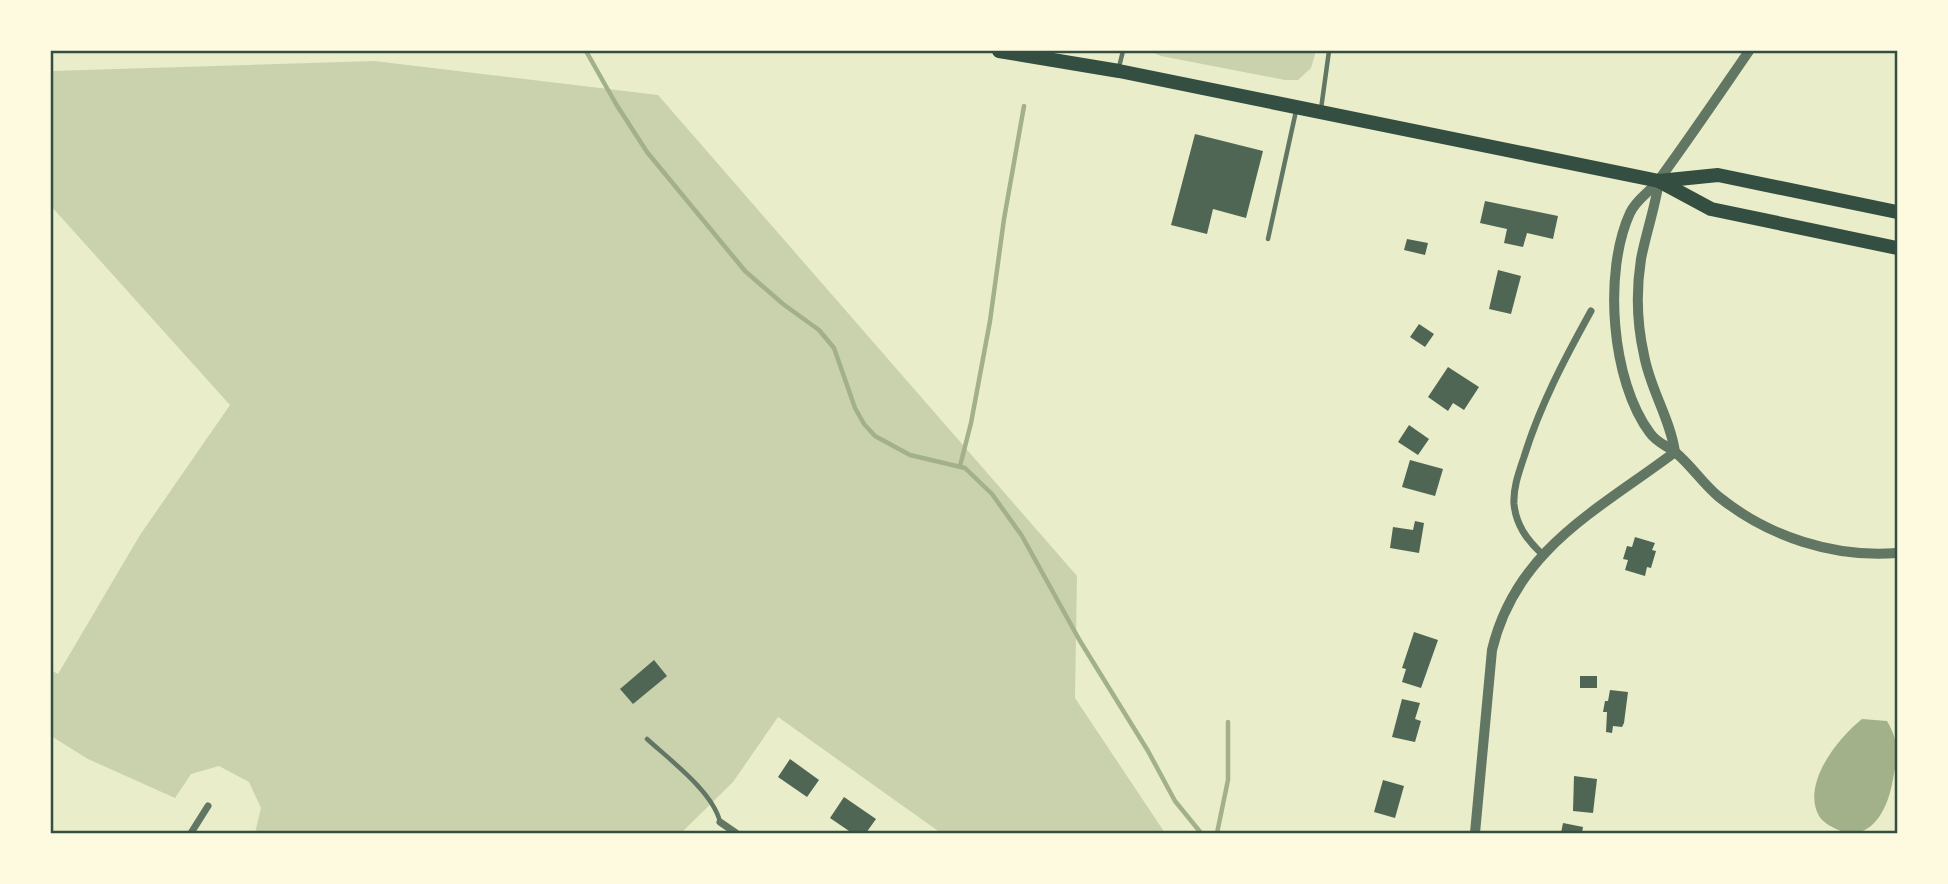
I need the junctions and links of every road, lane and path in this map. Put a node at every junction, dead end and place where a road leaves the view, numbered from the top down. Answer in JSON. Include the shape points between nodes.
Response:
{"nodes":[{"id":1,"x":999,"y":51,"type":"edge"},
{"id":2,"x":1123,"y":51,"type":"edge"},
{"id":3,"x":1329,"y":51,"type":"edge"},
{"id":4,"x":1749,"y":51,"type":"edge"},
{"id":5,"x":1119,"y":71,"type":"junction"},
{"id":6,"x":1297,"y":106,"type":"junction"},
{"id":7,"x":1320,"y":111,"type":"junction"},
{"id":8,"x":1659,"y":181,"type":"junction"},
{"id":9,"x":1897,"y":212,"type":"edge"},
{"id":10,"x":1268,"y":239,"type":"dead end"},
{"id":11,"x":1897,"y":248,"type":"edge"},
{"id":12,"x":1591,"y":311,"type":"dead end"},
{"id":13,"x":1675,"y":452,"type":"junction"},
{"id":14,"x":1897,"y":553,"type":"edge"},
{"id":15,"x":1542,"y":554,"type":"junction"},
{"id":16,"x":647,"y":740,"type":"dead end"},
{"id":17,"x":208,"y":806,"type":"dead end"},
{"id":18,"x":720,"y":822,"type":"joint"},
{"id":19,"x":191,"y":833,"type":"edge"},
{"id":20,"x":736,"y":833,"type":"edge"},
{"id":21,"x":1475,"y":833,"type":"edge"}],
"edges":[{"from":1,"to":5,"type":"highway"},
{"from":2,"to":5,"type":"lane"},
{"from":3,"to":7,"type":"lane"},
{"from":4,"to":8,"type":"street"},
{"from":5,"to":6,"type":"highway"},
{"from":6,"to":7,"type":"highway"},
{"from":6,"to":10,"type":"lane"},
{"from":7,"to":8,"type":"highway"},
{"from":8,"to":9,"type":"highway","via":[[1718,175]]},
{"from":8,"to":11,"type":"highway","via":[[1711,209]]},
{"from":8,"to":13,"type":"street","via":[[1641,263],[1638,318],[1648,375]]},
{"from":8,"to":13,"type":"street","via":[[1631,210],[1627,222],[1617,266],[1615,320],[1627,382],[1643,423],[1657,442]]},
{"from":12,"to":15,"type":"street","via":[[1549,392],[1514,490],[1519,526]]},
{"from":13,"to":14,"type":"street","via":[[1718,496],[1770,528],[1843,552]]},
{"from":13,"to":15,"type":"street"},
{"from":15,"to":21,"type":"street","via":[[1511,598],[1492,650]]},
{"from":16,"to":18,"type":"lane","via":[[717,809]]},
{"from":17,"to":19,"type":"street"},
{"from":18,"to":20,"type":"street"}]}
